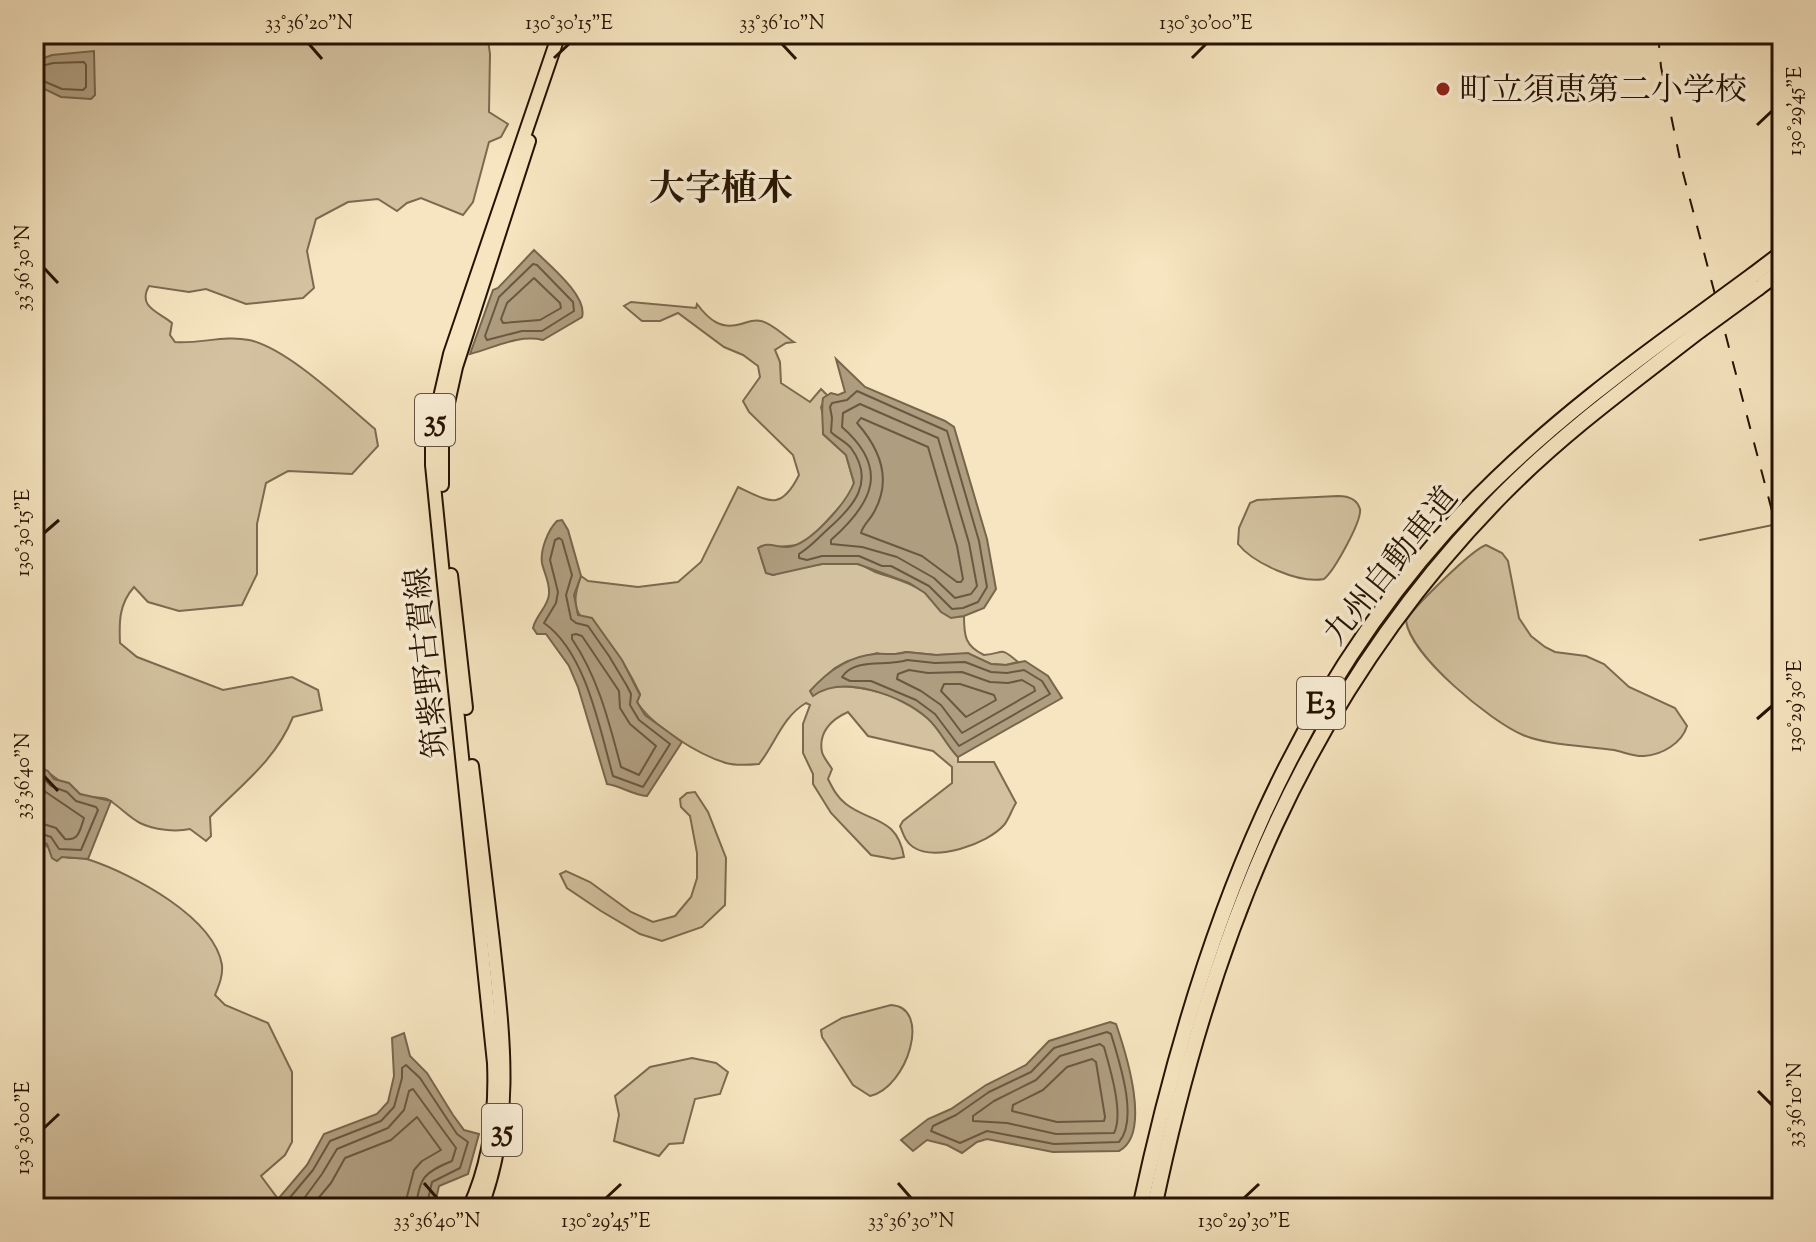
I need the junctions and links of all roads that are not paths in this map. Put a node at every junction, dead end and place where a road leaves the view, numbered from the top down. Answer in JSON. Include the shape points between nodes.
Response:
{"nodes":[{"id":1,"x":559,"y":34,"type":"edge"},
{"id":2,"x":528,"y":122,"type":"junction"},
{"id":3,"x":1782,"y":253,"type":"edge"},
{"id":4,"x":1782,"y":270,"type":"edge"},
{"id":5,"x":1755,"y":281,"type":"junction"},
{"id":6,"x":1696,"y":325,"type":"junction"},
{"id":7,"x":469,"y":1208,"type":"edge"},
{"id":8,"x":481,"y":1208,"type":"edge"},
{"id":9,"x":1140,"y":1208,"type":"edge"},
{"id":10,"x":1154,"y":1208,"type":"edge"}],
"edges":[{"from":1,"to":2,"type":"main road","name":"筑紫野古賀線","number":"35"},
{"from":2,"to":7,"type":"main road","name":"筑紫野古賀線","number":"35","via":[[450,354],[432,432],[494,1063],[489,1143]]},
{"from":2,"to":8,"type":"main road","name":"筑紫野古賀線","number":"35","via":[[530,144],[456,367],[442,430],[443,496],[504,1063],[503,1127]]},
{"from":3,"to":5,"type":"highway","name":"九州自動車道","number":"E3"},
{"from":4,"to":5,"type":"highway","name":"九州自動車道","number":"E3"},
{"from":5,"to":6,"type":"highway","name":"九州自動車道","number":"E3","bridge":true},
{"from":6,"to":9,"type":"highway","name":"九州自動車道","number":"E3","via":[[1591,395],[1494,481],[1405,581],[1336,679],[1280,777],[1229,892],[1179,1047]]},
{"from":6,"to":10,"type":"highway","name":"九州自動車道","number":"E3","via":[[1505,492],[1417,591],[1356,675],[1293,784],[1243,898],[1193,1051]]}]}
